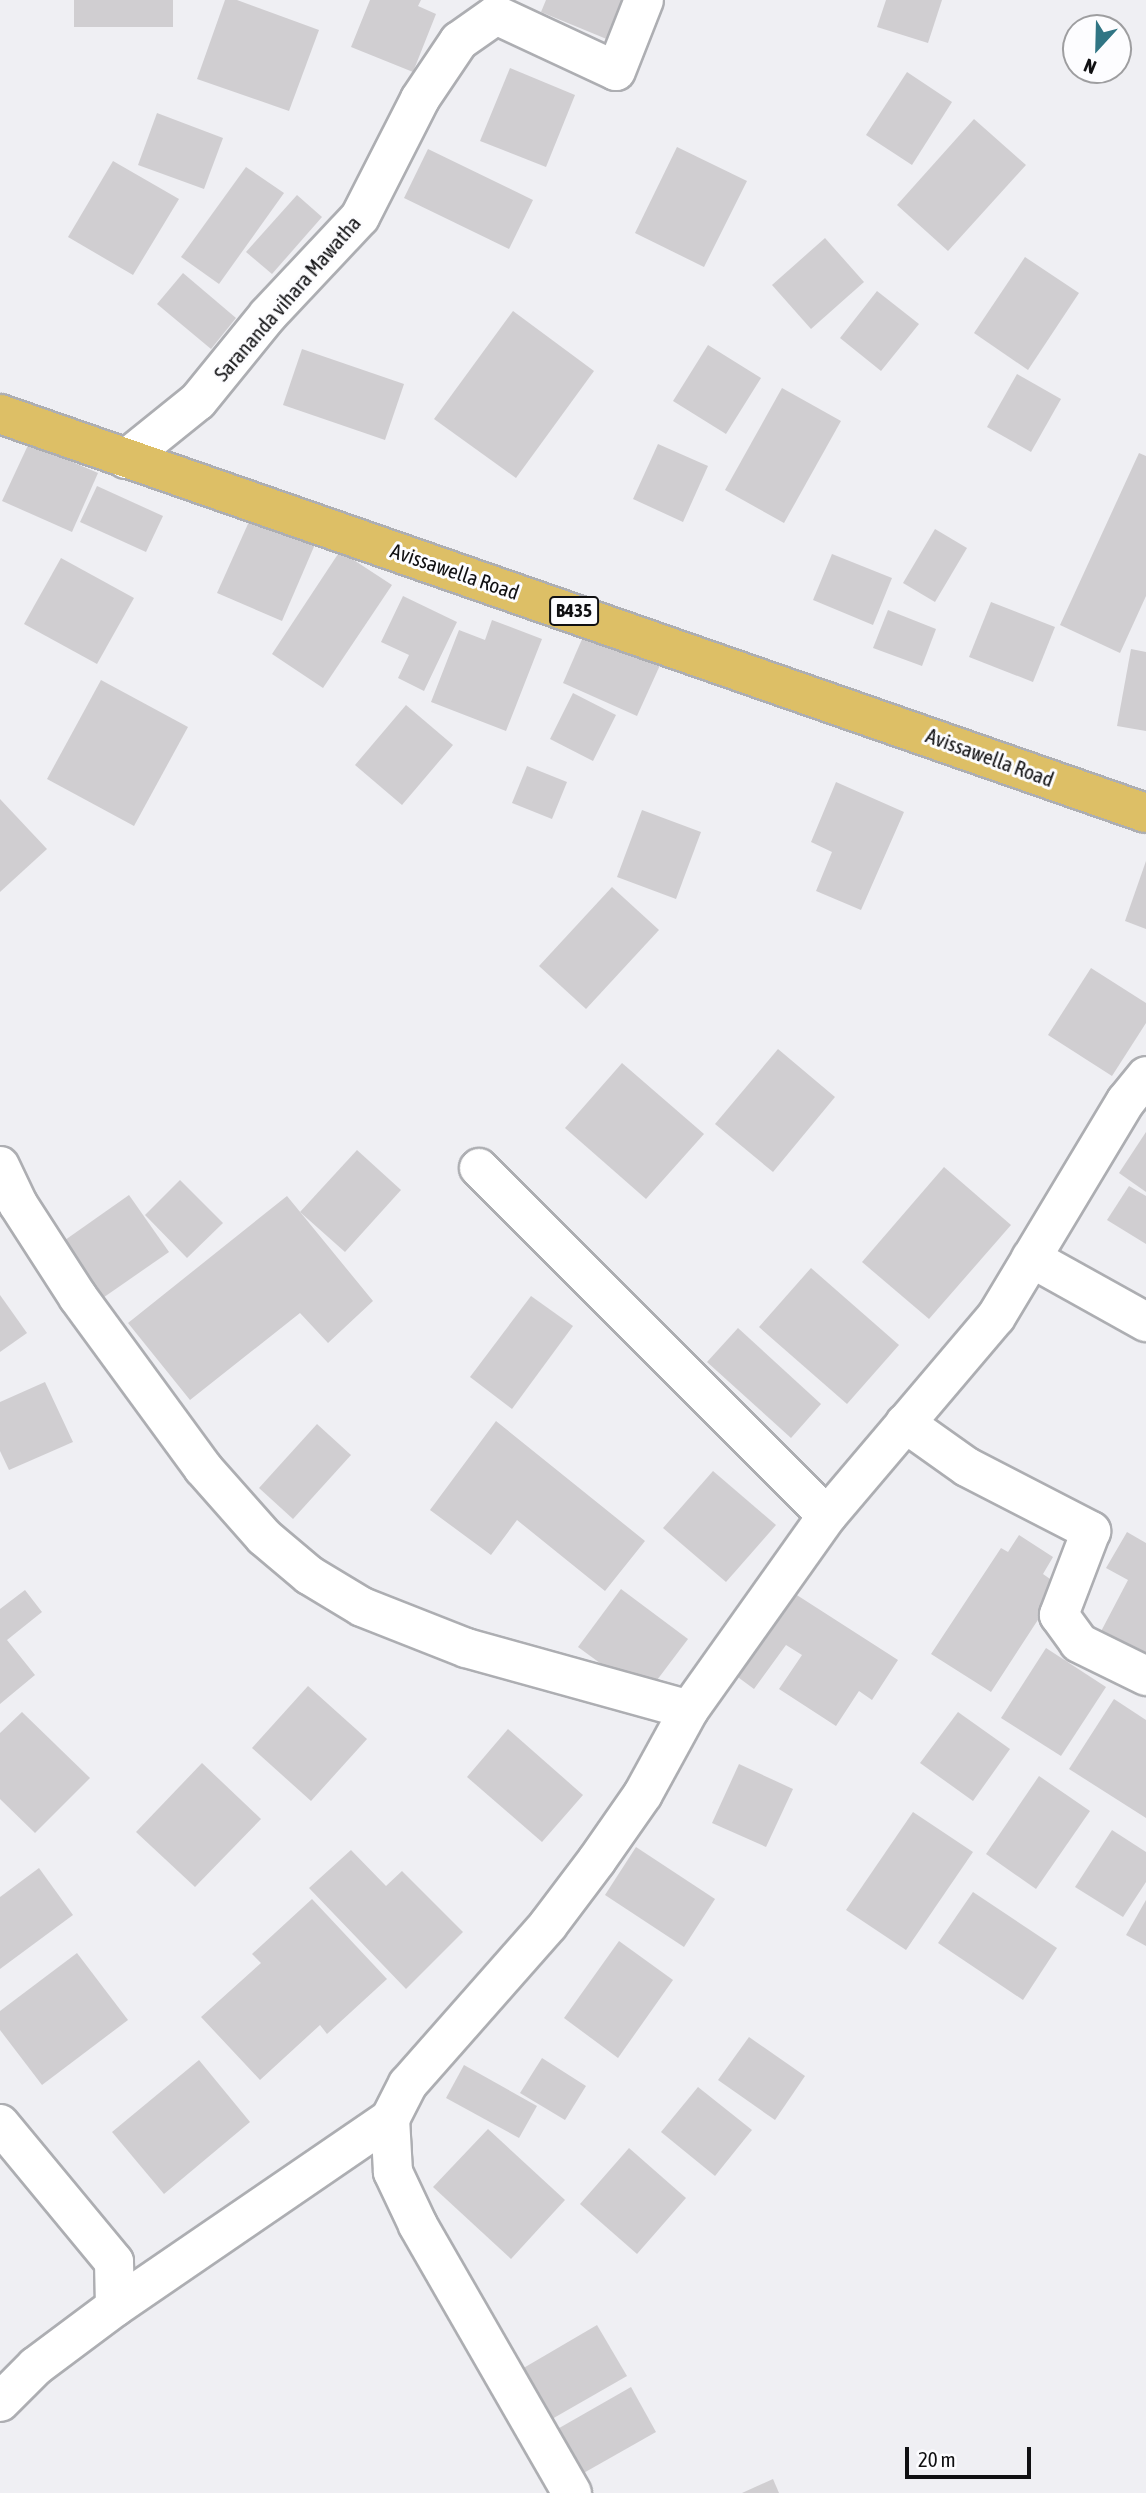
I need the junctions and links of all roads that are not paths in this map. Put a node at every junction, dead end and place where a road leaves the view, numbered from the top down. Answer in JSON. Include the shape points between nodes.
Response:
{"nodes":[{"id":1,"x":644,"y":0,"type":"edge"},
{"id":2,"x":0,"y":414,"type":"edge"},
{"id":3,"x":126,"y":459,"type":"junction"},
{"id":4,"x":1146,"y":813,"type":"edge"},
{"id":5,"x":1146,"y":1076,"type":"edge"},
{"id":6,"x":0,"y":1166,"type":"edge"},
{"id":7,"x":479,"y":1168,"type":"dead end"},
{"id":8,"x":1031,"y":1258,"type":"junction"},
{"id":9,"x":1146,"y":1322,"type":"edge"},
{"id":10,"x":905,"y":1423,"type":"junction"},
{"id":11,"x":827,"y":1517,"type":"junction"},
{"id":12,"x":1146,"y":1676,"type":"edge"},
{"id":13,"x":689,"y":1710,"type":"junction"},
{"id":14,"x":390,"y":2119,"type":"junction"},
{"id":15,"x":0,"y":2124,"type":"edge"},
{"id":16,"x":115,"y":2307,"type":"junction"},
{"id":17,"x":0,"y":2402,"type":"edge"},
{"id":18,"x":572,"y":2493,"type":"edge"}],
"edges":[{"from":1,"to":3,"type":"street","name":"Sarananda vihara Mawatha","via":[[616,71],[496,15],[459,41],[420,99],[360,217],[268,315],[198,401]]},
{"from":2,"to":3,"type":"main road","name":"Avissawella Road","number":"B435"},
{"from":3,"to":4,"type":"main road","name":"Avissawella Road","number":"B435","via":[[651,637]]},
{"from":5,"to":8,"type":"street","via":[[1126,1101]]},
{"from":6,"to":13,"type":"street","via":[[18,1204],[78,1297],[203,1468],[264,1537],[309,1575],[362,1607],[466,1648]]},
{"from":7,"to":11,"type":"street"},
{"from":8,"to":9,"type":"street"},
{"from":8,"to":10,"type":"street","via":[[996,1317]]},
{"from":10,"to":11,"type":"street"},
{"from":10,"to":12,"type":"street","via":[[967,1468],[1091,1531],[1059,1615],[1079,1643]]},
{"from":11,"to":13,"type":"street"},
{"from":13,"to":14,"type":"street","via":[[643,1794],[597,1860],[548,1925],[408,2084]]},
{"from":14,"to":16,"type":"street"},
{"from":14,"to":18,"type":"street","via":[[393,2172],[418,2225]]},
{"from":15,"to":16,"type":"street","via":[[114,2262]]},
{"from":16,"to":17,"type":"street","via":[[36,2366]]}]}
